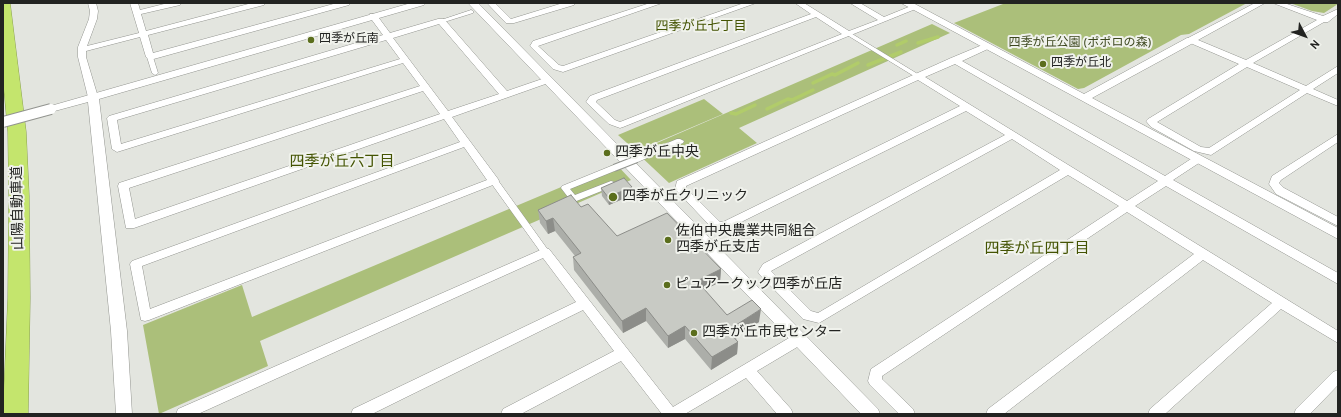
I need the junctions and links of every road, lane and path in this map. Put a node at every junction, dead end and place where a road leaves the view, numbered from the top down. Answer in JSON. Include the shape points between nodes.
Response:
{"nodes":[{"id":1,"x":3,"y":3,"type":"edge"},
{"id":2,"x":92,"y":3,"type":"edge"},
{"id":3,"x":134,"y":3,"type":"edge"},
{"id":4,"x":177,"y":3,"type":"edge"},
{"id":5,"x":261,"y":3,"type":"edge"},
{"id":6,"x":346,"y":3,"type":"edge"},
{"id":7,"x":421,"y":3,"type":"edge"},
{"id":8,"x":491,"y":3,"type":"edge"},
{"id":9,"x":571,"y":3,"type":"edge"},
{"id":10,"x":658,"y":3,"type":"edge"},
{"id":11,"x":752,"y":3,"type":"edge"},
{"id":12,"x":799,"y":3,"type":"edge"},
{"id":13,"x":854,"y":3,"type":"edge"},
{"id":14,"x":1261,"y":3,"type":"edge"},
{"id":15,"x":1277,"y":3,"type":"edge"},
{"id":16,"x":910,"y":5,"type":"edge"},
{"id":17,"x":472,"y":8,"type":"edge"},
{"id":18,"x":1338,"y":11,"type":"edge"},
{"id":19,"x":137,"y":13,"type":"junction"},
{"id":20,"x":817,"y":14,"type":"junction"},
{"id":21,"x":373,"y":16,"type":"junction"},
{"id":22,"x":884,"y":20,"type":"junction"},
{"id":23,"x":1325,"y":20,"type":"junction"},
{"id":24,"x":441,"y":21,"type":"junction"},
{"id":25,"x":143,"y":34,"type":"junction"},
{"id":26,"x":849,"y":34,"type":"junction"},
{"id":27,"x":388,"y":37,"type":"junction"},
{"id":28,"x":1191,"y":40,"type":"junction"},
{"id":29,"x":987,"y":46,"type":"junction"},
{"id":30,"x":82,"y":50,"type":"junction"},
{"id":31,"x":150,"y":57,"type":"junction"},
{"id":32,"x":405,"y":60,"type":"junction"},
{"id":33,"x":954,"y":60,"type":"junction"},
{"id":34,"x":1247,"y":63,"type":"junction"},
{"id":35,"x":1338,"y":69,"type":"edge"},
{"id":36,"x":155,"y":73,"type":"dead end"},
{"id":37,"x":918,"y":77,"type":"junction"},
{"id":38,"x":548,"y":80,"type":"junction"},
{"id":39,"x":425,"y":87,"type":"junction"},
{"id":40,"x":1308,"y":89,"type":"junction"},
{"id":41,"x":505,"y":95,"type":"junction"},
{"id":42,"x":93,"y":97,"type":"junction"},
{"id":43,"x":1084,"y":98,"type":"junction"},
{"id":44,"x":1338,"y":103,"type":"edge"},
{"id":45,"x":966,"y":107,"type":"junction"},
{"id":46,"x":446,"y":115,"type":"junction"},
{"id":47,"x":3,"y":122,"type":"edge"},
{"id":48,"x":1012,"y":135,"type":"junction"},
{"id":49,"x":1338,"y":137,"type":"edge"},
{"id":50,"x":680,"y":142,"type":"dead end"},
{"id":51,"x":466,"y":143,"type":"junction"},
{"id":52,"x":1198,"y":159,"type":"junction"},
{"id":53,"x":1068,"y":170,"type":"junction"},
{"id":54,"x":619,"y":180,"type":"edge"},
{"id":55,"x":494,"y":181,"type":"junction"},
{"id":56,"x":1165,"y":181,"type":"junction"},
{"id":57,"x":1127,"y":206,"type":"junction"},
{"id":58,"x":1338,"y":222,"type":"edge"},
{"id":59,"x":1338,"y":234,"type":"edge"},
{"id":60,"x":545,"y":252,"type":"junction"},
{"id":61,"x":1203,"y":254,"type":"junction"},
{"id":62,"x":1338,"y":280,"type":"edge"},
{"id":63,"x":1281,"y":302,"type":"junction"},
{"id":64,"x":585,"y":303,"type":"junction"},
{"id":65,"x":1338,"y":338,"type":"edge"},
{"id":66,"x":799,"y":339,"type":"junction"},
{"id":67,"x":623,"y":353,"type":"junction"},
{"id":68,"x":747,"y":369,"type":"junction"},
{"id":69,"x":1338,"y":376,"type":"edge"},
{"id":70,"x":15,"y":414,"type":"edge"},
{"id":71,"x":124,"y":414,"type":"edge"},
{"id":72,"x":183,"y":414,"type":"edge"},
{"id":73,"x":358,"y":414,"type":"edge"},
{"id":74,"x":508,"y":414,"type":"edge"},
{"id":75,"x":671,"y":414,"type":"edge"},
{"id":76,"x":786,"y":414,"type":"edge"},
{"id":77,"x":872,"y":414,"type":"edge"},
{"id":78,"x":908,"y":414,"type":"edge"},
{"id":79,"x":993,"y":414,"type":"edge"},
{"id":80,"x":1155,"y":414,"type":"edge"},
{"id":81,"x":1301,"y":414,"type":"edge"}],
"edges":[{"from":1,"to":70,"type":"highway","name":"山陽自動車道","via":[[17,132],[19,189]]},
{"from":2,"to":30,"type":"street","via":[[93,19]]},
{"from":3,"to":19,"type":"street"},
{"from":4,"to":19,"type":"street"},
{"from":5,"to":25,"type":"street"},
{"from":6,"to":31,"type":"street"},
{"from":7,"to":21,"type":"street"},
{"from":8,"to":9,"type":"street","via":[[509,21],[514,21]]},
{"from":10,"to":11,"type":"street","via":[[536,43],[534,46],[556,67],[563,69]]},
{"from":12,"to":20,"type":"street"},
{"from":13,"to":22,"type":"street"},
{"from":14,"to":28,"type":"street"},
{"from":15,"to":23,"type":"street"},
{"from":16,"to":22,"type":"street"},
{"from":16,"to":29,"type":"street"},
{"from":17,"to":24,"type":"street"},
{"from":17,"to":38,"type":"street"},
{"from":18,"to":23,"type":"street"},
{"from":19,"to":25,"type":"street"},
{"from":20,"to":26,"type":"street"},
{"from":20,"to":26,"type":"street","via":[[593,98],[591,102],[612,122],[620,125]]},
{"from":21,"to":27,"type":"street"},
{"from":21,"to":42,"type":"street"},
{"from":22,"to":26,"type":"street"},
{"from":23,"to":34,"type":"street"},
{"from":24,"to":27,"type":"street"},
{"from":24,"to":41,"type":"street"},
{"from":25,"to":30,"type":"street"},
{"from":25,"to":31,"type":"street"},
{"from":26,"to":37,"type":"street"},
{"from":27,"to":32,"type":"street"},
{"from":27,"to":32,"type":"street","via":[[112,118],[118,149]]},
{"from":28,"to":34,"type":"street"},
{"from":28,"to":43,"type":"street"},
{"from":29,"to":33,"type":"street"},
{"from":29,"to":43,"type":"street"},
{"from":30,"to":42,"type":"street"},
{"from":31,"to":36,"type":"street"},
{"from":32,"to":39,"type":"street"},
{"from":33,"to":37,"type":"street"},
{"from":33,"to":56,"type":"street"},
{"from":34,"to":40,"type":"street"},
{"from":34,"to":40,"type":"street","via":[[1151,122],[1198,149],[1211,152]]},
{"from":35,"to":40,"type":"street"},
{"from":37,"to":45,"type":"street"},
{"from":37,"to":45,"type":"street","via":[[682,184],[680,189],[717,226],[725,226]]},
{"from":38,"to":41,"type":"street"},
{"from":38,"to":66,"type":"street"},
{"from":39,"to":46,"type":"street"},
{"from":39,"to":46,"type":"street","via":[[123,186],[130,225]]},
{"from":40,"to":44,"type":"street"},
{"from":41,"to":46,"type":"street"},
{"from":42,"to":47,"type":"street","bridge":true},
{"from":42,"to":71,"type":"street","via":[[118,331]]},
{"from":43,"to":52,"type":"street"},
{"from":45,"to":48,"type":"street"},
{"from":46,"to":51,"type":"street"},
{"from":48,"to":53,"type":"street"},
{"from":48,"to":53,"type":"street","via":[[767,267],[764,272],[807,315],[819,318]]},
{"from":49,"to":58,"type":"street","via":[[1276,178],[1274,184],[1280,191]]},
{"from":50,"to":54,"type":"street","bridge":true,"via":[[565,188],[574,199]]},
{"from":51,"to":55,"type":"street"},
{"from":51,"to":55,"type":"street","via":[[136,264],[145,316]]},
{"from":52,"to":56,"type":"street"},
{"from":52,"to":59,"type":"street"},
{"from":53,"to":57,"type":"street"},
{"from":55,"to":60,"type":"street"},
{"from":56,"to":57,"type":"street"},
{"from":56,"to":62,"type":"street"},
{"from":57,"to":61,"type":"street"},
{"from":57,"to":78,"type":"street","via":[[876,373],[875,381]]},
{"from":60,"to":64,"type":"street"},
{"from":60,"to":72,"type":"street"},
{"from":61,"to":63,"type":"street"},
{"from":61,"to":79,"type":"street"},
{"from":63,"to":65,"type":"street"},
{"from":63,"to":80,"type":"street"},
{"from":64,"to":67,"type":"street"},
{"from":64,"to":73,"type":"street"},
{"from":66,"to":68,"type":"street"},
{"from":66,"to":77,"type":"street"},
{"from":67,"to":74,"type":"street"},
{"from":67,"to":75,"type":"street"},
{"from":68,"to":75,"type":"street"},
{"from":68,"to":76,"type":"street"},
{"from":69,"to":81,"type":"street"}]}
